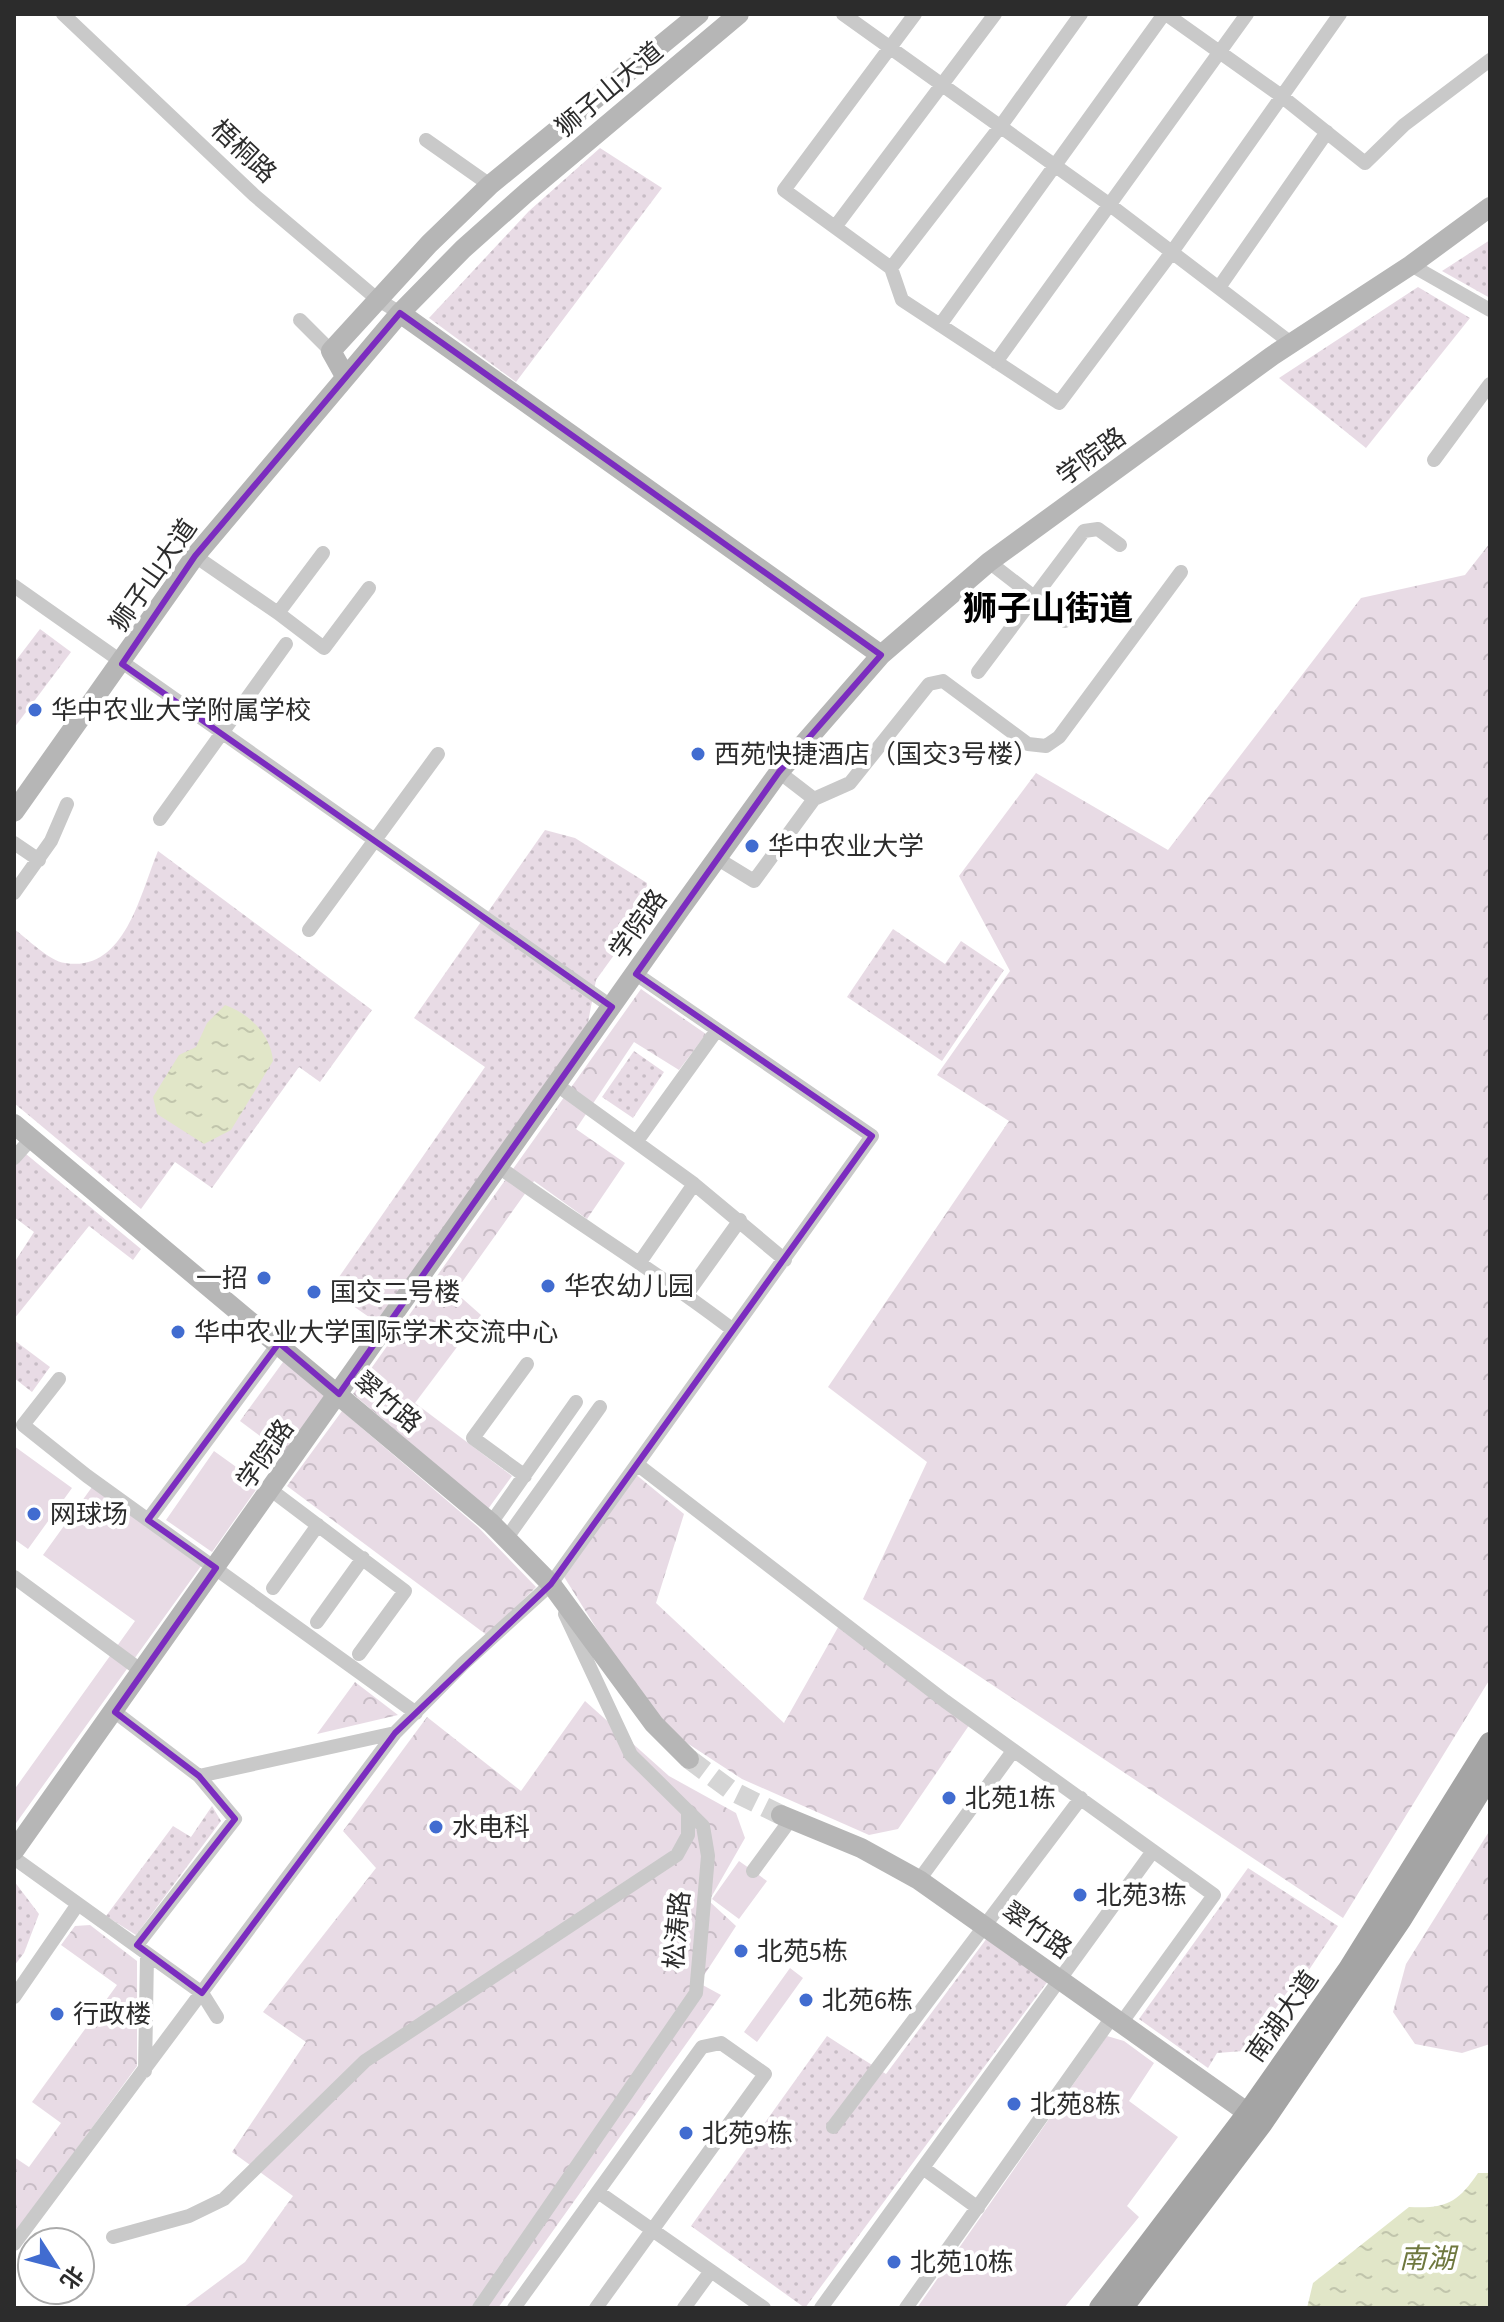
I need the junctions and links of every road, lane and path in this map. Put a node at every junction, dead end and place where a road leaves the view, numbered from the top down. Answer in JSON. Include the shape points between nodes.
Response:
{"nodes":[{"id":1,"x":63,"y":14,"type":"edge"},
{"id":2,"x":699,"y":14,"type":"edge"},
{"id":3,"x":739,"y":14,"type":"edge"},
{"id":4,"x":843,"y":14,"type":"edge"},
{"id":5,"x":915,"y":14,"type":"edge"},
{"id":6,"x":995,"y":14,"type":"edge"},
{"id":7,"x":1081,"y":14,"type":"edge"},
{"id":8,"x":1165,"y":14,"type":"edge"},
{"id":9,"x":1247,"y":14,"type":"edge"},
{"id":10,"x":1340,"y":14,"type":"edge"},
{"id":11,"x":891,"y":48,"type":"junction"},
{"id":12,"x":1220,"y":51,"type":"junction"},
{"id":13,"x":1490,"y":60,"type":"edge"},
{"id":14,"x":943,"y":86,"type":"junction"},
{"id":15,"x":1280,"y":95,"type":"junction"},
{"id":16,"x":1000,"y":127,"type":"junction"},
{"id":17,"x":1327,"y":132,"type":"junction"},
{"id":18,"x":426,"y":140,"type":"dead end"},
{"id":19,"x":1057,"y":167,"type":"junction"},
{"id":20,"x":490,"y":185,"type":"junction"},
{"id":21,"x":1110,"y":205,"type":"junction"},
{"id":22,"x":1490,"y":207,"type":"edge"},
{"id":23,"x":835,"y":227,"type":"junction"},
{"id":24,"x":1172,"y":252,"type":"junction"},
{"id":25,"x":1411,"y":265,"type":"junction"},
{"id":26,"x":891,"y":268,"type":"junction"},
{"id":27,"x":1220,"y":286,"type":"junction"},
{"id":28,"x":377,"y":299,"type":"junction"},
{"id":29,"x":1490,"y":310,"type":"edge"},
{"id":30,"x":400,"y":313,"type":"junction"},
{"id":31,"x":300,"y":320,"type":"dead end"},
{"id":32,"x":940,"y":325,"type":"junction"},
{"id":33,"x":1291,"y":343,"type":"junction"},
{"id":34,"x":331,"y":351,"type":"junction"},
{"id":35,"x":996,"y":362,"type":"junction"},
{"id":36,"x":345,"y":376,"type":"junction"},
{"id":37,"x":1490,"y":384,"type":"edge"},
{"id":38,"x":1434,"y":460,"type":"dead end"},
{"id":39,"x":1120,"y":545,"type":"dead end"},
{"id":40,"x":323,"y":553,"type":"dead end"},
{"id":41,"x":195,"y":556,"type":"junction"},
{"id":42,"x":989,"y":562,"type":"junction"},
{"id":43,"x":1181,"y":572,"type":"dead end"},
{"id":44,"x":14,"y":586,"type":"edge"},
{"id":45,"x":369,"y":588,"type":"dead end"},
{"id":46,"x":1033,"y":596,"type":"junction"},
{"id":47,"x":278,"y":613,"type":"junction"},
{"id":48,"x":1065,"y":621,"type":"dead end"},
{"id":49,"x":286,"y":644,"type":"dead end"},
{"id":50,"x":881,"y":655,"type":"junction"},
{"id":51,"x":122,"y":664,"type":"junction"},
{"id":52,"x":978,"y":672,"type":"dead end"},
{"id":53,"x":221,"y":731,"type":"junction"},
{"id":54,"x":438,"y":754,"type":"dead end"},
{"id":55,"x":779,"y":772,"type":"junction"},
{"id":56,"x":814,"y":799,"type":"junction"},
{"id":57,"x":17,"y":800,"type":"edge"},
{"id":58,"x":67,"y":804,"type":"dead end"},
{"id":59,"x":160,"y":819,"type":"dead end"},
{"id":60,"x":374,"y":839,"type":"junction"},
{"id":61,"x":14,"y":843,"type":"edge"},
{"id":62,"x":718,"y":859,"type":"junction"},
{"id":63,"x":39,"y":860,"type":"junction"},
{"id":64,"x":14,"y":893,"type":"edge"},
{"id":65,"x":309,"y":930,"type":"dead end"},
{"id":66,"x":636,"y":974,"type":"junction"},
{"id":67,"x":612,"y":1007,"type":"junction"},
{"id":68,"x":717,"y":1030,"type":"junction"},
{"id":69,"x":557,"y":1085,"type":"junction"},
{"id":70,"x":14,"y":1124,"type":"edge"},
{"id":71,"x":31,"y":1139,"type":"junction"},
{"id":72,"x":637,"y":1141,"type":"junction"},
{"id":73,"x":14,"y":1158,"type":"edge"},
{"id":74,"x":499,"y":1167,"type":"junction"},
{"id":75,"x":694,"y":1184,"type":"junction"},
{"id":76,"x":740,"y":1220,"type":"junction"},
{"id":77,"x":785,"y":1260,"type":"junction"},
{"id":78,"x":640,"y":1262,"type":"junction"},
{"id":79,"x":687,"y":1294,"type":"junction"},
{"id":80,"x":733,"y":1330,"type":"junction"},
{"id":81,"x":279,"y":1343,"type":"junction"},
{"id":82,"x":527,"y":1364,"type":"dead end"},
{"id":83,"x":59,"y":1379,"type":"dead end"},
{"id":84,"x":339,"y":1394,"type":"junction"},
{"id":85,"x":576,"y":1402,"type":"dead end"},
{"id":86,"x":600,"y":1407,"type":"dead end"},
{"id":87,"x":638,"y":1465,"type":"junction"},
{"id":88,"x":525,"y":1476,"type":"junction"},
{"id":89,"x":271,"y":1490,"type":"junction"},
{"id":90,"x":148,"y":1520,"type":"junction"},
{"id":91,"x":491,"y":1523,"type":"junction"},
{"id":92,"x":318,"y":1525,"type":"junction"},
{"id":93,"x":506,"y":1539,"type":"junction"},
{"id":94,"x":363,"y":1558,"type":"junction"},
{"id":95,"x":216,"y":1568,"type":"junction"},
{"id":96,"x":14,"y":1577,"type":"edge"},
{"id":97,"x":551,"y":1584,"type":"junction"},
{"id":98,"x":273,"y":1588,"type":"dead end"},
{"id":99,"x":317,"y":1622,"type":"dead end"},
{"id":100,"x":359,"y":1654,"type":"dead end"},
{"id":101,"x":143,"y":1672,"type":"junction"},
{"id":102,"x":115,"y":1712,"type":"junction"},
{"id":103,"x":416,"y":1713,"type":"junction"},
{"id":104,"x":395,"y":1733,"type":"junction"},
{"id":105,"x":1490,"y":1743,"type":"edge"},
{"id":106,"x":1013,"y":1751,"type":"junction"},
{"id":107,"x":689,"y":1759,"type":"tunnel mouth"},
{"id":108,"x":1490,"y":1775,"type":"edge"},
{"id":109,"x":199,"y":1776,"type":"junction"},
{"id":110,"x":1081,"y":1798,"type":"junction"},
{"id":111,"x":688,"y":1811,"type":"junction"},
{"id":112,"x":786,"y":1817,"type":"joint"},
{"id":113,"x":14,"y":1851,"type":"edge"},
{"id":114,"x":1153,"y":1851,"type":"junction"},
{"id":115,"x":14,"y":1858,"type":"edge"},
{"id":116,"x":753,"y":1871,"type":"dead end"},
{"id":117,"x":919,"y":1880,"type":"junction"},
{"id":118,"x":78,"y":1904,"type":"junction"},
{"id":119,"x":985,"y":1926,"type":"junction"},
{"id":120,"x":142,"y":1950,"type":"junction"},
{"id":121,"x":1061,"y":1979,"type":"junction"},
{"id":122,"x":202,"y":1993,"type":"junction"},
{"id":123,"x":14,"y":1997,"type":"edge"},
{"id":124,"x":217,"y":2017,"type":"dead end"},
{"id":125,"x":1118,"y":2019,"type":"junction"},
{"id":126,"x":145,"y":2071,"type":"junction"},
{"id":127,"x":1248,"y":2113,"type":"junction"},
{"id":128,"x":833,"y":2127,"type":"dead end"},
{"id":129,"x":923,"y":2168,"type":"junction"},
{"id":130,"x":598,"y":2192,"type":"junction"},
{"id":131,"x":978,"y":2208,"type":"junction"},
{"id":132,"x":653,"y":2230,"type":"junction"},
{"id":133,"x":113,"y":2237,"type":"dead end"},
{"id":134,"x":14,"y":2244,"type":"edge"},
{"id":135,"x":711,"y":2271,"type":"junction"},
{"id":136,"x":479,"y":2308,"type":"edge"},
{"id":137,"x":514,"y":2308,"type":"edge"},
{"id":138,"x":596,"y":2308,"type":"edge"},
{"id":139,"x":684,"y":2308,"type":"edge"},
{"id":140,"x":764,"y":2308,"type":"edge"},
{"id":141,"x":821,"y":2308,"type":"edge"},
{"id":142,"x":906,"y":2308,"type":"edge"},
{"id":143,"x":1100,"y":2308,"type":"edge"},
{"id":144,"x":1122,"y":2308,"type":"edge"}],
"edges":[{"from":1,"to":28,"type":"street","name":"梧桐路","via":[[254,195]]},
{"from":2,"to":20,"type":"street","name":"狮子山大道"},
{"from":3,"to":30,"type":"street","name":"狮子山大道","via":[[526,193]]},
{"from":4,"to":11,"type":"street"},
{"from":5,"to":11,"type":"street"},
{"from":6,"to":14,"type":"street"},
{"from":7,"to":16,"type":"street"},
{"from":8,"to":12,"type":"street"},
{"from":8,"to":19,"type":"street"},
{"from":9,"to":12,"type":"street"},
{"from":10,"to":15,"type":"street"},
{"from":11,"to":14,"type":"street"},
{"from":11,"to":23,"type":"street","via":[[784,190]]},
{"from":12,"to":15,"type":"street"},
{"from":12,"to":21,"type":"street"},
{"from":13,"to":17,"type":"street","via":[[1404,125],[1365,163]]},
{"from":14,"to":16,"type":"street"},
{"from":14,"to":23,"type":"street"},
{"from":15,"to":17,"type":"street"},
{"from":15,"to":24,"type":"street"},
{"from":16,"to":19,"type":"street"},
{"from":16,"to":26,"type":"street"},
{"from":17,"to":27,"type":"street"},
{"from":18,"to":20,"type":"street"},
{"from":19,"to":21,"type":"street"},
{"from":19,"to":32,"type":"street"},
{"from":20,"to":28,"type":"street","name":"狮子山大道"},
{"from":21,"to":24,"type":"street"},
{"from":21,"to":35,"type":"street"},
{"from":22,"to":25,"type":"street","name":"学院路"},
{"from":23,"to":26,"type":"street"},
{"from":24,"to":27,"type":"street"},
{"from":24,"to":35,"type":"street","via":[[1059,403]]},
{"from":25,"to":29,"type":"street"},
{"from":25,"to":33,"type":"street","name":"学院路"},
{"from":26,"to":32,"type":"street","via":[[902,300]]},
{"from":27,"to":33,"type":"street"},
{"from":28,"to":30,"type":"street","name":"梧桐路"},
{"from":28,"to":34,"type":"street","name":"狮子山大道"},
{"from":30,"to":36,"type":"street","name":"狮子山大道"},
{"from":30,"to":50,"type":"street"},
{"from":31,"to":34,"type":"street"},
{"from":32,"to":35,"type":"street"},
{"from":33,"to":42,"type":"street","name":"学院路"},
{"from":34,"to":36,"type":"street"},
{"from":36,"to":41,"type":"street","name":"狮子山大道"},
{"from":37,"to":38,"type":"street"},
{"from":39,"to":46,"type":"street","via":[[1098,529],[1084,531]]},
{"from":40,"to":47,"type":"street"},
{"from":41,"to":47,"type":"street"},
{"from":41,"to":51,"type":"street","name":"狮子山大道"},
{"from":42,"to":46,"type":"street"},
{"from":42,"to":50,"type":"street","name":"学院路"},
{"from":43,"to":56,"type":"street","via":[[1059,737],[1046,746],[1028,744],[943,681],[929,684],[850,783]]},
{"from":44,"to":51,"type":"street"},
{"from":45,"to":47,"type":"street","via":[[324,648]]},
{"from":46,"to":48,"type":"street"},
{"from":46,"to":52,"type":"street"},
{"from":49,"to":53,"type":"street"},
{"from":50,"to":55,"type":"street","name":"学院路"},
{"from":51,"to":53,"type":"street"},
{"from":51,"to":57,"type":"street","name":"狮子山大道"},
{"from":53,"to":59,"type":"street"},
{"from":53,"to":60,"type":"street"},
{"from":54,"to":60,"type":"street"},
{"from":55,"to":56,"type":"street"},
{"from":55,"to":62,"type":"street","name":"学院路"},
{"from":56,"to":62,"type":"street","via":[[754,881]]},
{"from":58,"to":63,"type":"street"},
{"from":60,"to":65,"type":"street"},
{"from":60,"to":67,"type":"street"},
{"from":61,"to":63,"type":"street"},
{"from":62,"to":66,"type":"street","name":"学院路"},
{"from":63,"to":64,"type":"street"},
{"from":66,"to":67,"type":"street","name":"学院路"},
{"from":66,"to":68,"type":"street"},
{"from":67,"to":69,"type":"street","name":"学院路"},
{"from":68,"to":72,"type":"street"},
{"from":68,"to":77,"type":"street","via":[[872,1136]]},
{"from":69,"to":72,"type":"street"},
{"from":69,"to":74,"type":"street","name":"学院路"},
{"from":70,"to":71,"type":"street","name":"翠竹路"},
{"from":71,"to":73,"type":"street"},
{"from":71,"to":81,"type":"street","name":"翠竹路"},
{"from":72,"to":75,"type":"street"},
{"from":74,"to":78,"type":"street"},
{"from":74,"to":84,"type":"street","name":"学院路"},
{"from":75,"to":76,"type":"street"},
{"from":75,"to":78,"type":"street"},
{"from":76,"to":77,"type":"street"},
{"from":76,"to":79,"type":"street"},
{"from":77,"to":80,"type":"street"},
{"from":78,"to":79,"type":"street"},
{"from":79,"to":80,"type":"street"},
{"from":80,"to":87,"type":"street"},
{"from":81,"to":84,"type":"street","name":"翠竹路"},
{"from":81,"to":90,"type":"street"},
{"from":82,"to":88,"type":"street","via":[[473,1438]]},
{"from":83,"to":90,"type":"street","via":[[23,1425]]},
{"from":84,"to":89,"type":"street","name":"学院路"},
{"from":84,"to":91,"type":"street","name":"翠竹路"},
{"from":85,"to":88,"type":"street"},
{"from":86,"to":93,"type":"street"},
{"from":87,"to":97,"type":"street"},
{"from":87,"to":106,"type":"street"},
{"from":88,"to":91,"type":"street"},
{"from":89,"to":92,"type":"street"},
{"from":89,"to":95,"type":"street","name":"学院路"},
{"from":90,"to":95,"type":"street"},
{"from":91,"to":93,"type":"street","name":"翠竹路"},
{"from":92,"to":94,"type":"street"},
{"from":92,"to":98,"type":"street"},
{"from":93,"to":97,"type":"street","name":"翠竹路"},
{"from":94,"to":99,"type":"street"},
{"from":94,"to":100,"type":"street","via":[[405,1591]]},
{"from":95,"to":101,"type":"street","name":"学院路"},
{"from":95,"to":103,"type":"street"},
{"from":96,"to":101,"type":"street"},
{"from":97,"to":103,"type":"street"},
{"from":97,"to":107,"type":"street","name":"翠竹路","via":[[654,1724]]},
{"from":97,"to":111,"type":"street","name":"松涛路","via":[[631,1755]]},
{"from":101,"to":102,"type":"street","name":"学院路"},
{"from":102,"to":109,"type":"street"},
{"from":102,"to":113,"type":"street","name":"学院路"},
{"from":103,"to":104,"type":"street"},
{"from":104,"to":109,"type":"street"},
{"from":104,"to":122,"type":"street"},
{"from":105,"to":127,"type":"main road","name":"南湖大道","via":[[1349,1969]]},
{"from":106,"to":110,"type":"street"},
{"from":106,"to":117,"type":"street"},
{"from":108,"to":144,"type":"main road","name":"南湖大道","via":[[1401,1919],[1271,2111]]},
{"from":109,"to":120,"type":"street","via":[[235,1819]]},
{"from":110,"to":114,"type":"street"},
{"from":110,"to":119,"type":"street"},
{"from":111,"to":133,"type":"street","via":[[688,1835],[677,1855],[365,2061],[224,2199],[189,2216]]},
{"from":111,"to":136,"type":"street","name":"松涛路","via":[[703,1826],[708,1856],[696,1993]]},
{"from":112,"to":116,"type":"street"},
{"from":112,"to":117,"type":"street","name":"翠竹路","via":[[861,1848]]},
{"from":114,"to":121,"type":"street"},
{"from":114,"to":125,"type":"street","via":[[1214,1895]]},
{"from":115,"to":118,"type":"street"},
{"from":117,"to":119,"type":"street","name":"翠竹路"},
{"from":118,"to":120,"type":"street"},
{"from":118,"to":123,"type":"street"},
{"from":119,"to":121,"type":"street","name":"翠竹路"},
{"from":119,"to":128,"type":"street"},
{"from":120,"to":122,"type":"street"},
{"from":120,"to":126,"type":"street"},
{"from":121,"to":125,"type":"street","name":"翠竹路"},
{"from":121,"to":129,"type":"street"},
{"from":122,"to":124,"type":"street"},
{"from":122,"to":126,"type":"street"},
{"from":125,"to":127,"type":"street","name":"翠竹路"},
{"from":125,"to":131,"type":"street"},
{"from":126,"to":134,"type":"street"},
{"from":127,"to":143,"type":"main road","name":"南湖大道"},
{"from":129,"to":131,"type":"street"},
{"from":129,"to":141,"type":"street"},
{"from":130,"to":132,"type":"street"},
{"from":130,"to":132,"type":"street","via":[[702,2047],[721,2043],[765,2074]]},
{"from":130,"to":137,"type":"street"},
{"from":131,"to":142,"type":"street"},
{"from":132,"to":135,"type":"street"},
{"from":132,"to":138,"type":"street"},
{"from":135,"to":139,"type":"street"},
{"from":135,"to":140,"type":"street"}]}
